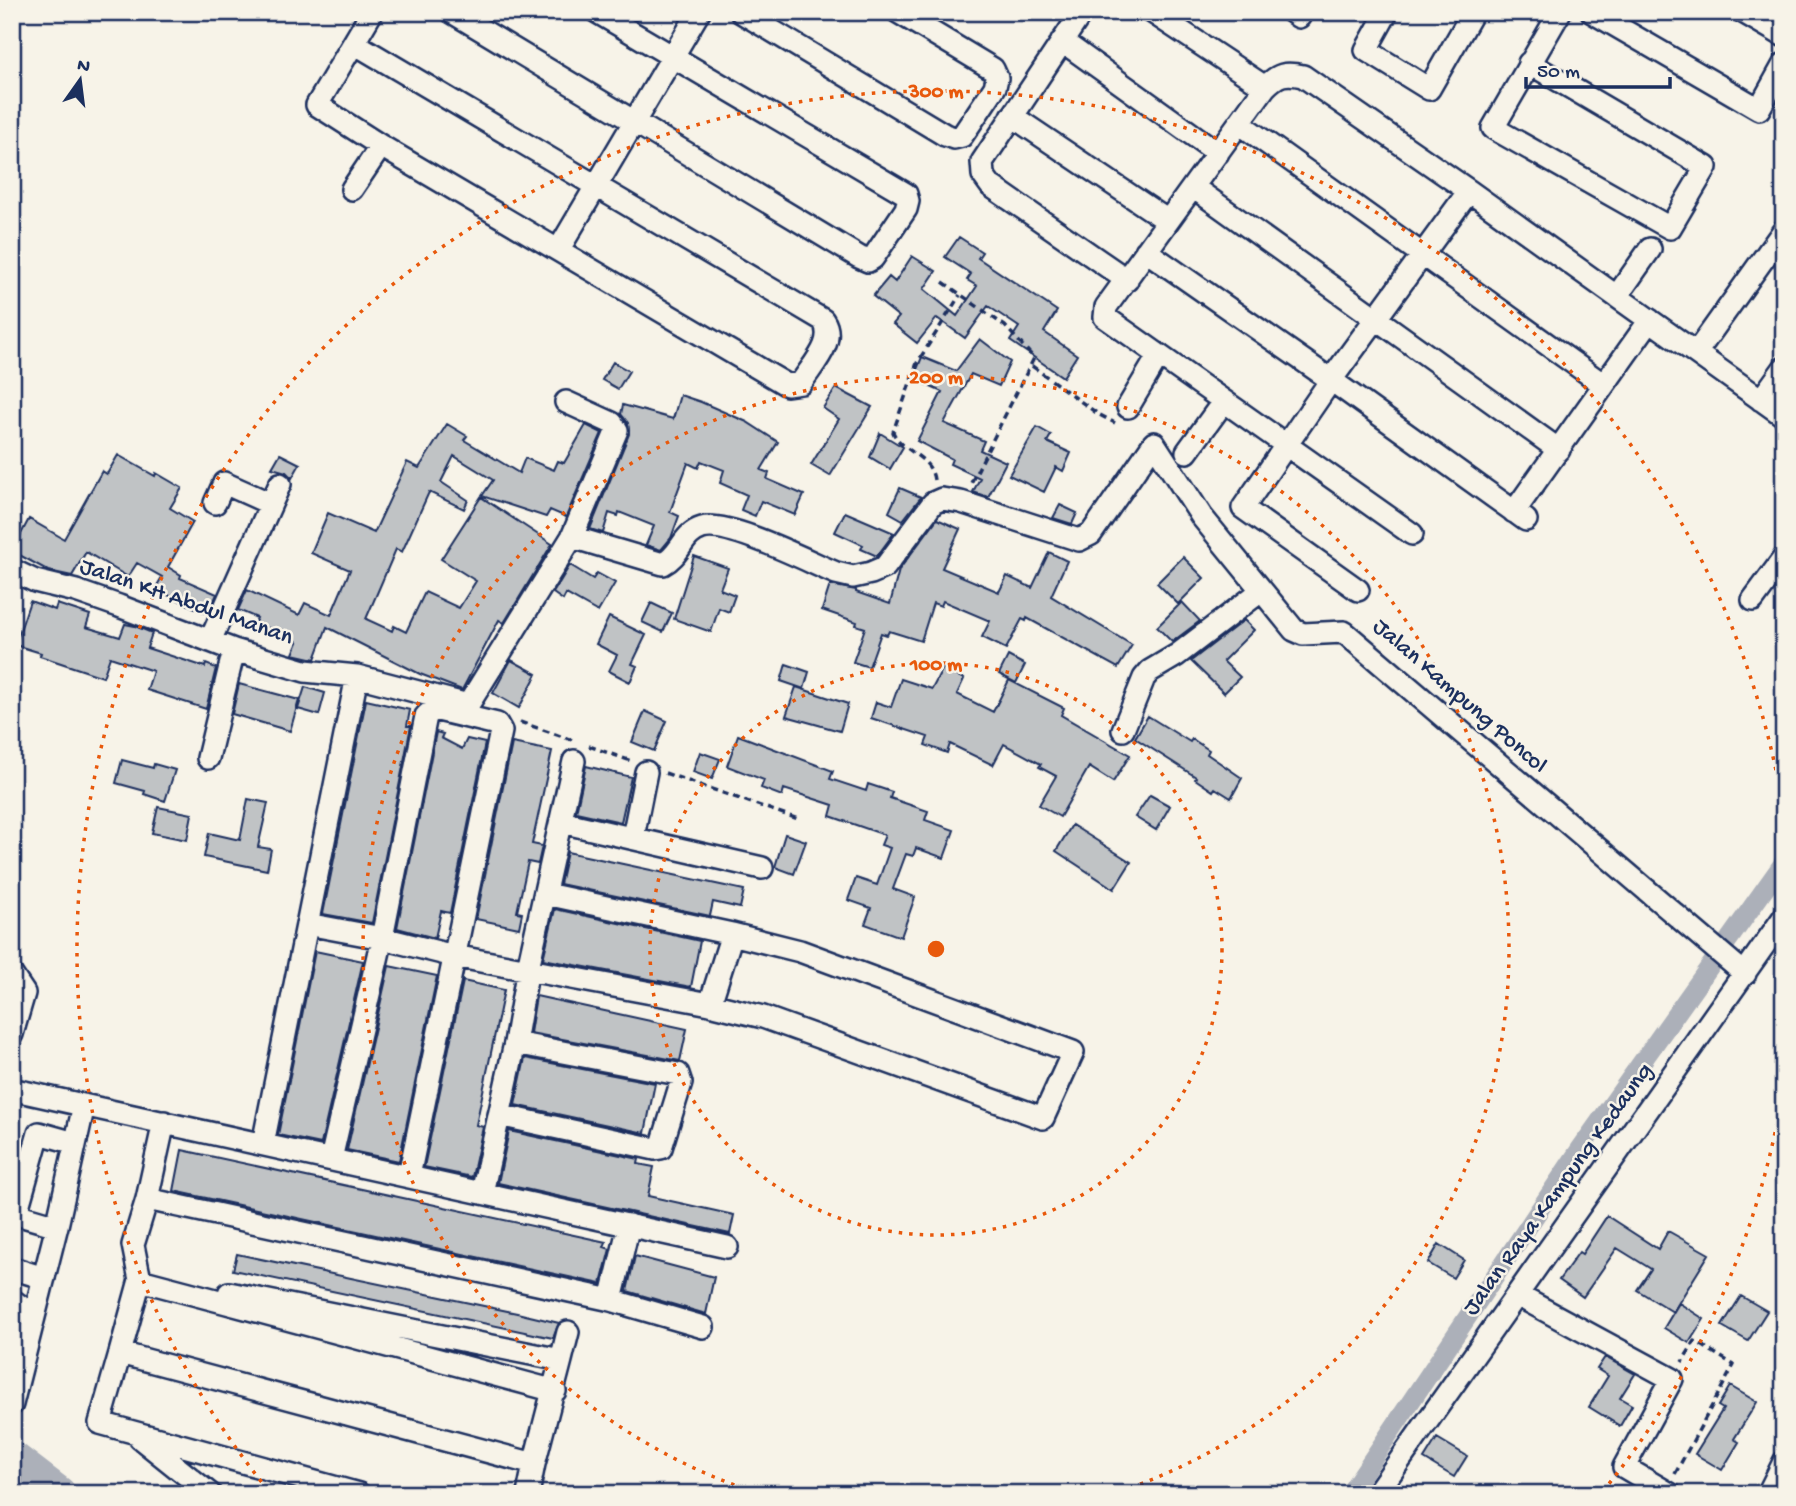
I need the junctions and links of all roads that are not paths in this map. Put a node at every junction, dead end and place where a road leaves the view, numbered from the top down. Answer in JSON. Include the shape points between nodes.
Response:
{"nodes":[{"id":1,"x":372,"y":12,"type":"edge"},
{"id":2,"x":452,"y":12,"type":"edge"},
{"id":3,"x":597,"y":12,"type":"edge"},
{"id":4,"x":699,"y":12,"type":"edge"},
{"id":5,"x":740,"y":12,"type":"edge"},
{"id":6,"x":898,"y":12,"type":"edge"},
{"id":7,"x":1082,"y":12,"type":"edge"},
{"id":8,"x":1152,"y":12,"type":"edge"},
{"id":9,"x":1292,"y":12,"type":"edge"},
{"id":10,"x":1302,"y":12,"type":"edge"},
{"id":11,"x":1387,"y":12,"type":"edge"},
{"id":12,"x":1473,"y":12,"type":"edge"},
{"id":13,"x":1560,"y":12,"type":"edge"},
{"id":14,"x":1592,"y":12,"type":"edge"},
{"id":15,"x":1743,"y":12,"type":"edge"},
{"id":16,"x":1784,"y":36,"type":"edge"},
{"id":17,"x":1062,"y":41,"type":"junction"},
{"id":18,"x":354,"y":43,"type":"junction"},
{"id":19,"x":673,"y":56,"type":"junction"},
{"id":20,"x":1529,"y":62,"type":"junction"},
{"id":21,"x":1784,"y":64,"type":"edge"},
{"id":22,"x":1265,"y":87,"type":"junction"},
{"id":23,"x":1012,"y":116,"type":"junction"},
{"id":24,"x":635,"y":120,"type":"junction"},
{"id":25,"x":1239,"y":123,"type":"junction"},
{"id":26,"x":381,"y":146,"type":"junction"},
{"id":27,"x":1218,"y":153,"type":"junction"},
{"id":28,"x":596,"y":186,"type":"junction"},
{"id":29,"x":1193,"y":187,"type":"junction"},
{"id":30,"x":352,"y":190,"type":"dead end"},
{"id":31,"x":1469,"y":191,"type":"junction"},
{"id":32,"x":1168,"y":220,"type":"junction"},
{"id":33,"x":1784,"y":230,"type":"edge"},
{"id":34,"x":559,"y":249,"type":"junction"},
{"id":35,"x":1650,"y":249,"type":"dead end"},
{"id":36,"x":1146,"y":251,"type":"junction"},
{"id":37,"x":1423,"y":253,"type":"junction"},
{"id":38,"x":1127,"y":279,"type":"junction"},
{"id":39,"x":1617,"y":296,"type":"junction"},
{"id":40,"x":1377,"y":318,"type":"junction"},
{"id":41,"x":1650,"y":320,"type":"junction"},
{"id":42,"x":1696,"y":353,"type":"junction"},
{"id":43,"x":1159,"y":355,"type":"junction"},
{"id":44,"x":1784,"y":369,"type":"edge"},
{"id":45,"x":1331,"y":380,"type":"junction"},
{"id":46,"x":1604,"y":384,"type":"junction"},
{"id":47,"x":1761,"y":400,"type":"junction"},
{"id":48,"x":1224,"y":401,"type":"junction"},
{"id":49,"x":566,"y":402,"type":"dead end"},
{"id":50,"x":1124,"y":416,"type":"road end"},
{"id":51,"x":1784,"y":416,"type":"edge"},
{"id":52,"x":1285,"y":444,"type":"junction"},
{"id":53,"x":1559,"y":450,"type":"junction"},
{"id":54,"x":1186,"y":453,"type":"dead end"},
{"id":55,"x":280,"y":484,"type":"dead end"},
{"id":56,"x":215,"y":503,"type":"dead end"},
{"id":57,"x":271,"y":504,"type":"junction"},
{"id":58,"x":1412,"y":534,"type":"dead end"},
{"id":59,"x":572,"y":537,"type":"junction"},
{"id":60,"x":12,"y":570,"type":"edge"},
{"id":61,"x":1780,"y":570,"type":"edge"},
{"id":62,"x":1358,"y":590,"type":"dead end"},
{"id":63,"x":1261,"y":591,"type":"junction"},
{"id":64,"x":1753,"y":600,"type":"dead end"},
{"id":65,"x":210,"y":641,"type":"junction"},
{"id":66,"x":234,"y":650,"type":"junction"},
{"id":67,"x":357,"y":676,"type":"junction"},
{"id":68,"x":1123,"y":730,"type":"dead end"},
{"id":69,"x":208,"y":758,"type":"dead end"},
{"id":70,"x":575,"y":761,"type":"dead end"},
{"id":71,"x":646,"y":772,"type":"dead end"},
{"id":72,"x":561,"y":822,"type":"junction"},
{"id":73,"x":633,"y":837,"type":"junction"},
{"id":74,"x":762,"y":868,"type":"dead end"},
{"id":75,"x":546,"y":894,"type":"junction"},
{"id":76,"x":1784,"y":917,"type":"edge"},
{"id":77,"x":307,"y":924,"type":"junction"},
{"id":78,"x":732,"y":934,"type":"junction"},
{"id":79,"x":382,"y":938,"type":"junction"},
{"id":80,"x":454,"y":956,"type":"junction"},
{"id":81,"x":528,"y":968,"type":"junction"},
{"id":82,"x":1740,"y":970,"type":"junction"},
{"id":83,"x":12,"y":975,"type":"edge"},
{"id":84,"x":710,"y":1004,"type":"junction"},
{"id":85,"x":12,"y":1034,"type":"edge"},
{"id":86,"x":515,"y":1043,"type":"junction"},
{"id":87,"x":15,"y":1090,"type":"dead end"},
{"id":88,"x":84,"y":1105,"type":"junction"},
{"id":89,"x":499,"y":1115,"type":"junction"},
{"id":90,"x":164,"y":1122,"type":"junction"},
{"id":91,"x":75,"y":1143,"type":"junction"},
{"id":92,"x":263,"y":1144,"type":"junction"},
{"id":93,"x":331,"y":1159,"type":"junction"},
{"id":94,"x":409,"y":1176,"type":"junction"},
{"id":95,"x":482,"y":1193,"type":"junction"},
{"id":96,"x":147,"y":1199,"type":"junction"},
{"id":97,"x":629,"y":1225,"type":"junction"},
{"id":98,"x":57,"y":1226,"type":"junction"},
{"id":99,"x":727,"y":1247,"type":"dead end"},
{"id":100,"x":12,"y":1268,"type":"edge"},
{"id":101,"x":44,"y":1278,"type":"junction"},
{"id":102,"x":140,"y":1280,"type":"junction"},
{"id":103,"x":1517,"y":1295,"type":"junction"},
{"id":104,"x":12,"y":1300,"type":"edge"},
{"id":105,"x":611,"y":1300,"type":"junction"},
{"id":106,"x":227,"y":1303,"type":"junction"},
{"id":107,"x":34,"y":1316,"type":"junction"},
{"id":108,"x":703,"y":1327,"type":"dead end"},
{"id":109,"x":568,"y":1332,"type":"dead end"},
{"id":110,"x":120,"y":1353,"type":"junction"},
{"id":111,"x":561,"y":1360,"type":"junction"},
{"id":112,"x":555,"y":1391,"type":"junction"},
{"id":113,"x":12,"y":1404,"type":"edge"},
{"id":114,"x":133,"y":1432,"type":"junction"},
{"id":115,"x":1784,"y":1462,"type":"edge"},
{"id":116,"x":534,"y":1464,"type":"junction"},
{"id":117,"x":321,"y":1487,"type":"edge"},
{"id":118,"x":1668,"y":1493,"type":"edge"},
{"id":119,"x":210,"y":1494,"type":"edge"},
{"id":120,"x":359,"y":1494,"type":"edge"},
{"id":121,"x":528,"y":1494,"type":"edge"},
{"id":122,"x":1376,"y":1494,"type":"edge"},
{"id":123,"x":1768,"y":1494,"type":"edge"}],
"edges":[{"from":1,"to":18,"type":"street"},
{"from":2,"to":24,"type":"street"},
{"from":3,"to":19,"type":"street"},
{"from":4,"to":19,"type":"street"},
{"from":5,"to":6,"type":"street","via":[[945,135],[962,136],[995,87],[993,69]]},
{"from":7,"to":17,"type":"street"},
{"from":8,"to":22,"type":"street"},
{"from":9,"to":10,"type":"street","via":[[1300,17]]},
{"from":11,"to":12,"type":"street","via":[[1366,50],[1429,89]]},
{"from":13,"to":20,"type":"street"},
{"from":14,"to":21,"type":"street","via":[[1759,109]]},
{"from":15,"to":16,"type":"street"},
{"from":17,"to":23,"type":"street"},
{"from":17,"to":27,"type":"street"},
{"from":18,"to":26,"type":"street","via":[[317,105]]},
{"from":18,"to":28,"type":"street"},
{"from":19,"to":24,"type":"street"},
{"from":19,"to":24,"type":"street","via":[[906,194],[905,209],[868,261]]},
{"from":20,"to":20,"type":"street","via":[[1706,167],[1670,228],[1493,128]]},
{"from":22,"to":25,"type":"street"},
{"from":22,"to":31,"type":"street","via":[[1287,72],[1303,76]]},
{"from":23,"to":32,"type":"street"},
{"from":23,"to":38,"type":"street","via":[[982,162],[983,175],[991,186]]},
{"from":24,"to":28,"type":"street"},
{"from":25,"to":27,"type":"street"},
{"from":25,"to":37,"type":"street"},
{"from":26,"to":30,"type":"street"},
{"from":26,"to":34,"type":"street"},
{"from":27,"to":29,"type":"street"},
{"from":28,"to":34,"type":"street"},
{"from":28,"to":34,"type":"street","via":[[823,320],[829,339],[801,383],[787,385]]},
{"from":29,"to":32,"type":"street"},
{"from":29,"to":40,"type":"street"},
{"from":31,"to":37,"type":"street"},
{"from":31,"to":39,"type":"street"},
{"from":32,"to":36,"type":"street"},
{"from":33,"to":42,"type":"street"},
{"from":35,"to":39,"type":"street"},
{"from":36,"to":38,"type":"street"},
{"from":36,"to":45,"type":"street"},
{"from":37,"to":40,"type":"street"},
{"from":37,"to":46,"type":"street"},
{"from":38,"to":43,"type":"street","via":[[1106,307],[1105,317]]},
{"from":39,"to":41,"type":"street"},
{"from":40,"to":45,"type":"street"},
{"from":40,"to":53,"type":"street"},
{"from":41,"to":42,"type":"street"},
{"from":41,"to":46,"type":"street"},
{"from":42,"to":47,"type":"street"},
{"from":43,"to":48,"type":"street"},
{"from":43,"to":50,"type":"street"},
{"from":44,"to":47,"type":"street"},
{"from":45,"to":52,"type":"street"},
{"from":45,"to":53,"type":"street","via":[[1520,516]]},
{"from":46,"to":53,"type":"street"},
{"from":47,"to":51,"type":"street"},
{"from":48,"to":52,"type":"street"},
{"from":48,"to":54,"type":"street"},
{"from":49,"to":59,"type":"street","via":[[612,423],[617,430]]},
{"from":52,"to":58,"type":"street"},
{"from":52,"to":62,"type":"street","via":[[1242,508]]},
{"from":55,"to":57,"type":"street"},
{"from":56,"to":57,"type":"street","via":[[224,483]]},
{"from":57,"to":65,"type":"street"},
{"from":59,"to":63,"type":"street","name":"Jalan Kampung Poncol","via":[[663,564],[673,559],[690,534],[714,527],[740,532],[853,577],[885,567],[933,503],[942,499],[1079,540],[1085,538],[1154,443],[1202,517]]},
{"from":59,"to":67,"type":"street","name":"Jalan KH Abdul Manan","via":[[468,705]]},
{"from":60,"to":65,"type":"street","name":"Jalan KH Abdul Manan"},
{"from":61,"to":64,"type":"street"},
{"from":63,"to":68,"type":"street","via":[[1177,656],[1150,671]]},
{"from":63,"to":82,"type":"street","name":"Jalan Kampung Poncol","via":[[1298,632],[1344,632]]},
{"from":65,"to":66,"type":"street","name":"Jalan KH Abdul Manan"},
{"from":66,"to":67,"type":"street","name":"Jalan KH Abdul Manan","via":[[305,671]]},
{"from":66,"to":69,"type":"street"},
{"from":67,"to":77,"type":"street"},
{"from":70,"to":72,"type":"street"},
{"from":71,"to":73,"type":"street"},
{"from":72,"to":73,"type":"street"},
{"from":72,"to":75,"type":"street"},
{"from":73,"to":74,"type":"street"},
{"from":75,"to":78,"type":"street"},
{"from":75,"to":81,"type":"street"},
{"from":76,"to":82,"type":"street","name":"Jalan Raya Kampung Kedaung"},
{"from":77,"to":79,"type":"street"},
{"from":77,"to":92,"type":"street"},
{"from":78,"to":84,"type":"street"},
{"from":78,"to":84,"type":"street","via":[[800,951],[1073,1052],[1043,1118],[763,1017]]},
{"from":79,"to":80,"type":"street"},
{"from":79,"to":80,"type":"street","via":[[426,716],[435,709],[497,724],[501,731]]},
{"from":79,"to":93,"type":"street"},
{"from":80,"to":81,"type":"street"},
{"from":80,"to":94,"type":"street"},
{"from":81,"to":84,"type":"street"},
{"from":81,"to":86,"type":"street"},
{"from":82,"to":103,"type":"street","name":"Jalan Raya Kampung Kedaung"},
{"from":83,"to":85,"type":"street","via":[[24,993]]},
{"from":86,"to":89,"type":"street"},
{"from":86,"to":89,"type":"street","via":[[678,1074],[681,1083],[661,1148]]},
{"from":87,"to":88,"type":"street"},
{"from":88,"to":90,"type":"street"},
{"from":88,"to":91,"type":"street"},
{"from":89,"to":95,"type":"street"},
{"from":90,"to":92,"type":"street"},
{"from":90,"to":96,"type":"street"},
{"from":91,"to":98,"type":"street"},
{"from":91,"to":98,"type":"street","via":[[39,1133],[16,1214]]},
{"from":92,"to":93,"type":"street"},
{"from":93,"to":94,"type":"street"},
{"from":94,"to":95,"type":"street"},
{"from":95,"to":97,"type":"street"},
{"from":96,"to":102,"type":"street","via":[[133,1245]]},
{"from":96,"to":105,"type":"street"},
{"from":97,"to":99,"type":"street"},
{"from":97,"to":105,"type":"street"},
{"from":98,"to":101,"type":"street"},
{"from":100,"to":101,"type":"street"},
{"from":101,"to":107,"type":"street"},
{"from":102,"to":106,"type":"street"},
{"from":102,"to":110,"type":"street"},
{"from":103,"to":118,"type":"street","via":[[1672,1379],[1624,1466]]},
{"from":103,"to":122,"type":"street","name":"Jalan Raya Kampung Kedaung"},
{"from":104,"to":107,"type":"street"},
{"from":105,"to":108,"type":"street"},
{"from":106,"to":111,"type":"street","via":[[229,1293]]},
{"from":106,"to":112,"type":"street"},
{"from":107,"to":113,"type":"street"},
{"from":109,"to":111,"type":"street"},
{"from":110,"to":114,"type":"street","via":[[100,1423]]},
{"from":110,"to":116,"type":"street"},
{"from":111,"to":112,"type":"street"},
{"from":112,"to":116,"type":"street"},
{"from":114,"to":117,"type":"street"},
{"from":114,"to":119,"type":"street"},
{"from":115,"to":123,"type":"street"},
{"from":116,"to":121,"type":"street"},
{"from":117,"to":120,"type":"street"}]}
